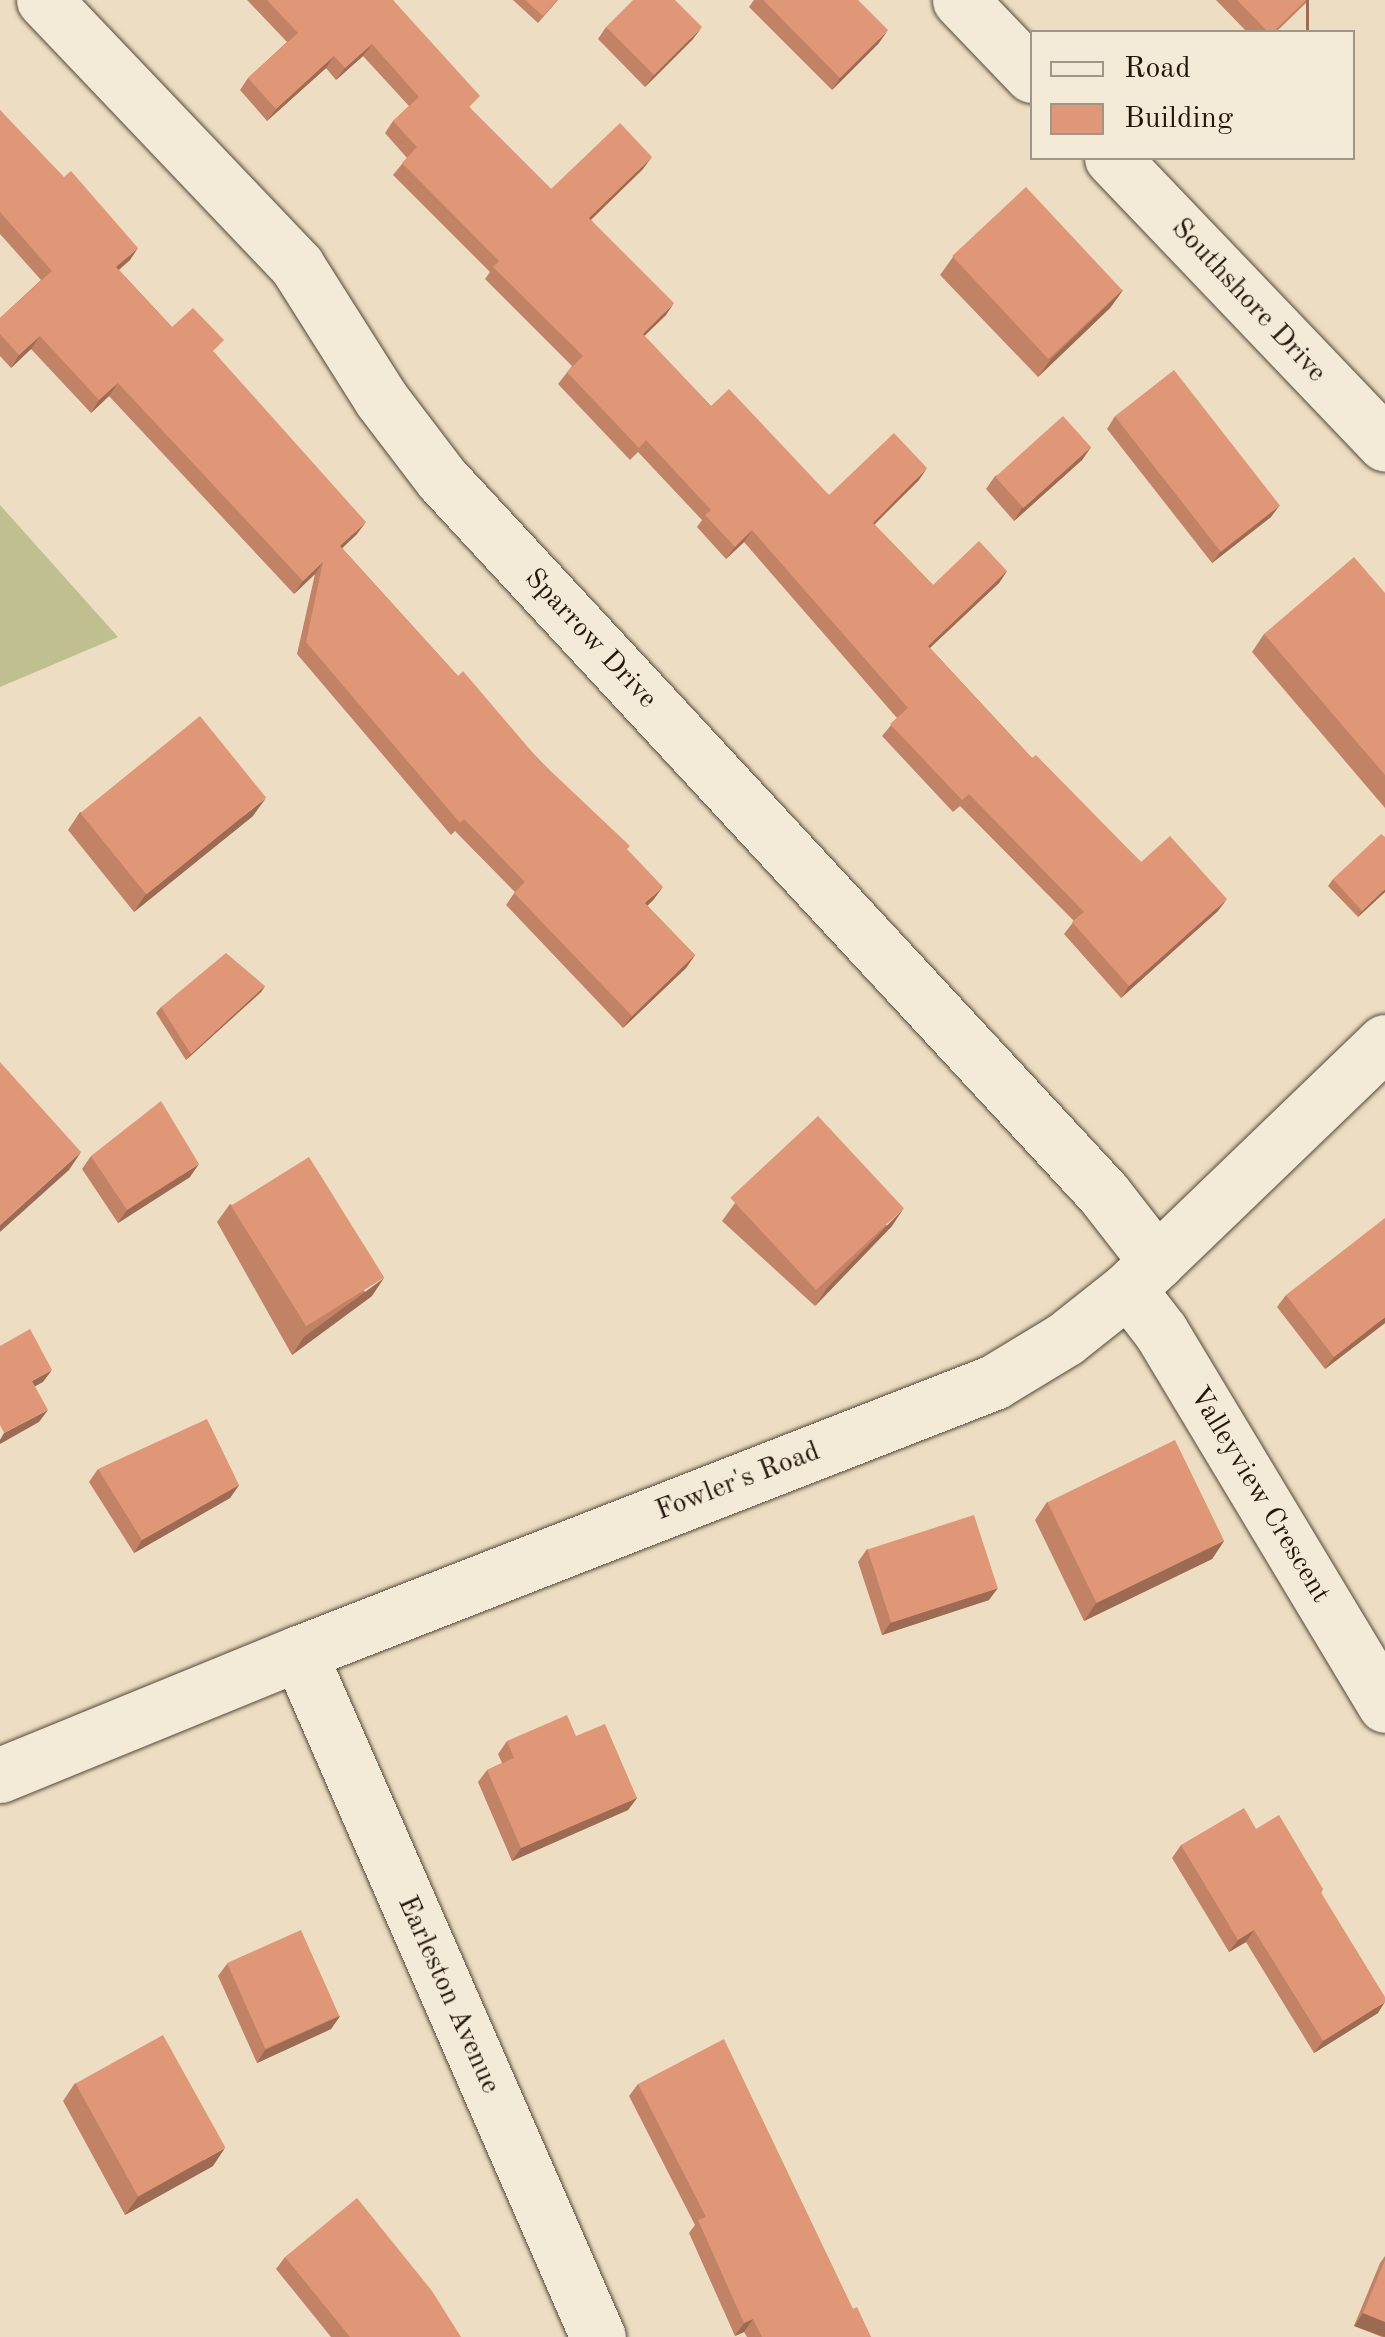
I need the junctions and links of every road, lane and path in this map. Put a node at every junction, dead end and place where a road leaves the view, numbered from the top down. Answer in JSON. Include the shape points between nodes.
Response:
{"nodes":[{"id":1,"x":44,"y":0,"type":"edge"},
{"id":2,"x":960,"y":0,"type":"edge"},
{"id":3,"x":1030,"y":73,"type":"edge"},
{"id":4,"x":1114,"y":160,"type":"edge"},
{"id":5,"x":1385,"y":444,"type":"edge"},
{"id":6,"x":1385,"y":1042,"type":"edge"},
{"id":7,"x":1142,"y":1276,"type":"junction"},
{"id":8,"x":298,"y":1653,"type":"junction"},
{"id":9,"x":1385,"y":1705,"type":"edge"},
{"id":10,"x":0,"y":1775,"type":"edge"},
{"id":11,"x":598,"y":2337,"type":"edge"}],
"edges":[{"from":1,"to":7,"type":"street","name":"Sparrow Drive","via":[[298,266],[380,399],[442,479],[1104,1194]]},
{"from":2,"to":3,"type":"street"},
{"from":4,"to":5,"type":"street","name":"Southshore Drive"},
{"from":6,"to":7,"type":"street","name":"Fowler's Road"},
{"from":7,"to":8,"type":"street","name":"Fowler's Road","via":[[1030,1362],[967,1394]]},
{"from":7,"to":9,"type":"street","name":"Valleyview Crescent","via":[[1161,1332]]},
{"from":8,"to":10,"type":"street","name":"Fowler's Road"},
{"from":8,"to":11,"type":"street","name":"Earleston Avenue"}]}
